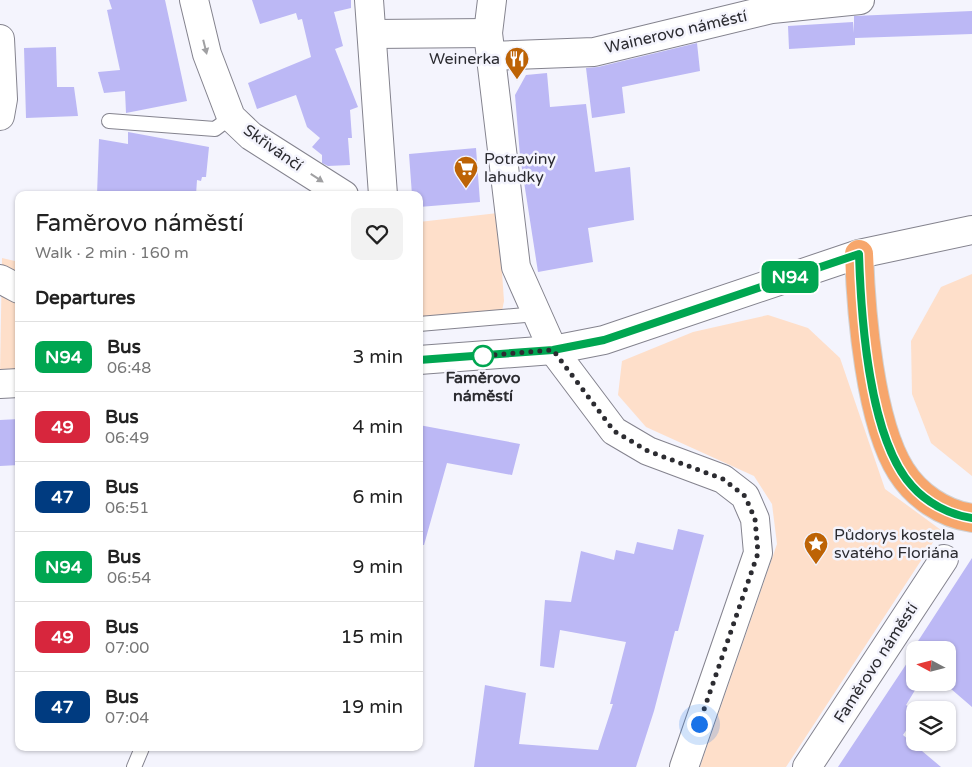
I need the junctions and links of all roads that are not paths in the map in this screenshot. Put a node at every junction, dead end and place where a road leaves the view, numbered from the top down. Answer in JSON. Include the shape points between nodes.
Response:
{"nodes":[{"id":1,"x":194,"y":0,"type":"edge"},
{"id":2,"x":369,"y":0,"type":"edge"},
{"id":3,"x":492,"y":0,"type":"edge"},
{"id":4,"x":860,"y":0,"type":"edge"},
{"id":5,"x":756,"y":7,"type":"edge"},
{"id":6,"x":373,"y":34,"type":"junction"},
{"id":7,"x":0,"y":39,"type":"edge"},
{"id":8,"x":490,"y":45,"type":"junction"},
{"id":9,"x":0,"y":116,"type":"edge"},
{"id":10,"x":231,"y":117,"type":"junction"},
{"id":11,"x":109,"y":121,"type":"dead end"},
{"id":12,"x":338,"y":191,"type":"edge"},
{"id":13,"x":383,"y":191,"type":"edge"},
{"id":14,"x":972,"y":230,"type":"edge"},
{"id":15,"x":859,"y":254,"type":"junction"},
{"id":16,"x":0,"y":279,"type":"edge"},
{"id":17,"x":15,"y":287,"type":"edge"},
{"id":18,"x":537,"y":314,"type":"junction"},
{"id":19,"x":423,"y":324,"type":"edge"},
{"id":20,"x":553,"y":350,"type":"junction"},
{"id":21,"x":423,"y":360,"type":"edge"},
{"id":22,"x":15,"y":383,"type":"edge"},
{"id":23,"x":0,"y":384,"type":"edge"},
{"id":24,"x":972,"y":518,"type":"edge"},
{"id":25,"x":944,"y":559,"type":"dead end"},
{"id":26,"x":141,"y":751,"type":"edge"},
{"id":27,"x":693,"y":764,"type":"edge"},
{"id":28,"x":134,"y":767,"type":"edge"},
{"id":29,"x":808,"y":767,"type":"edge"}],
"edges":[{"from":1,"to":10,"type":"street","name":"Skřivánčí","one_way":true,"via":[[207,54]]},
{"from":2,"to":6,"type":"street"},
{"from":3,"to":8,"type":"street"},
{"from":4,"to":5,"type":"street","name":"Wainerovo náměstí","via":[[772,9]]},
{"from":5,"to":8,"type":"street","name":"Wainerovo náměstí","via":[[594,52]]},
{"from":6,"to":8,"type":"street","name":"Wainerovo náměstí"},
{"from":6,"to":13,"type":"street"},
{"from":7,"to":9,"type":"street"},
{"from":8,"to":18,"type":"street","via":[[516,267]]},
{"from":10,"to":11,"type":"lane","via":[[215,129]]},
{"from":10,"to":12,"type":"street","name":"Skřivánčí","one_way":true,"via":[[251,136]]},
{"from":14,"to":15,"type":"street"},
{"from":15,"to":20,"type":"street","via":[[604,340]]},
{"from":15,"to":24,"type":"highway","via":[[868,354],[880,418],[892,454],[912,486],[924,497],[950,512]]},
{"from":16,"to":17,"type":"street"},
{"from":18,"to":19,"type":"lane"},
{"from":18,"to":20,"type":"street"},
{"from":20,"to":21,"type":"street"},
{"from":20,"to":27,"type":"street","via":[[614,431],[648,451],[723,479],[745,496],[755,519],[758,553]]},
{"from":22,"to":23,"type":"street"},
{"from":25,"to":29,"type":"street","name":"Faměrovo náměstí"},
{"from":26,"to":28,"type":"lane"}]}
